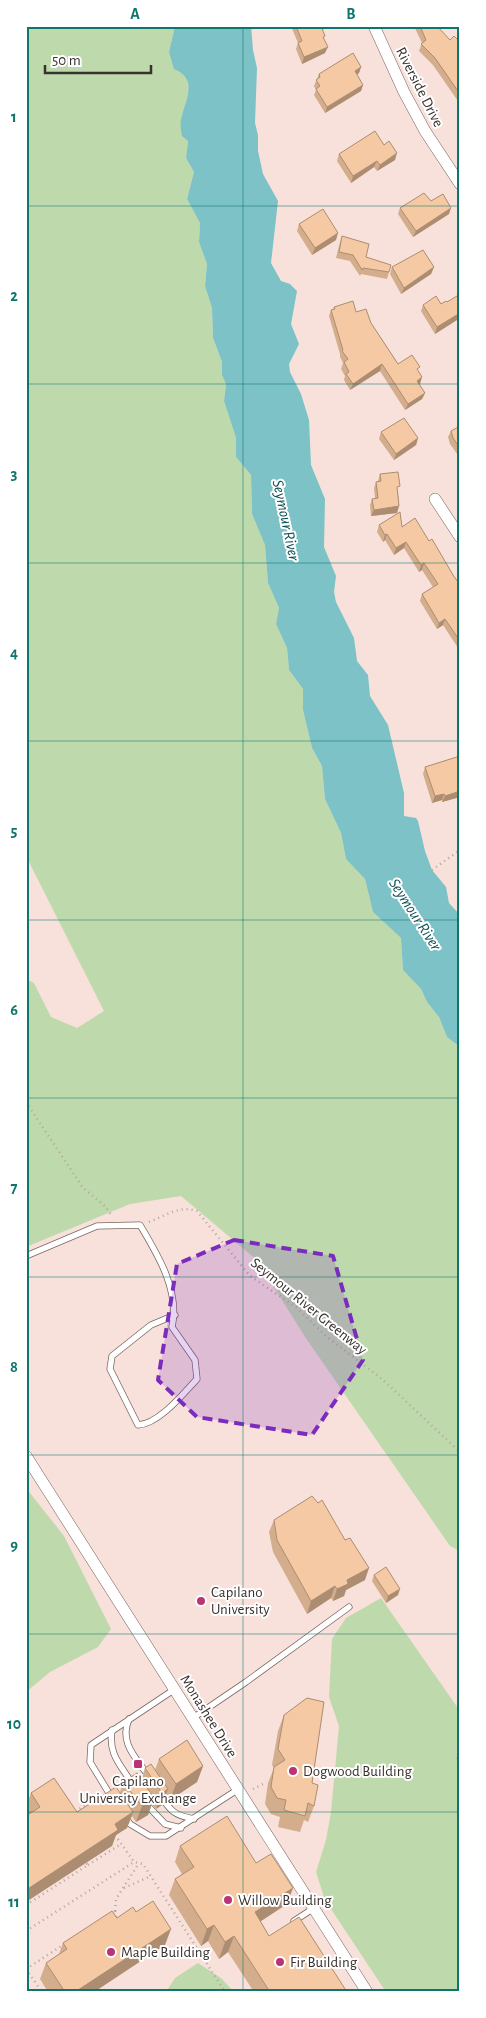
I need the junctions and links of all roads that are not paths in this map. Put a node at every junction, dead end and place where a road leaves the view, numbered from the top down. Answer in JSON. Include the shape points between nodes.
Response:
{"nodes":[{"id":1,"x":374,"y":26,"type":"edge"},
{"id":2,"x":460,"y":184,"type":"edge"},
{"id":3,"x":435,"y":499,"type":"dead end"},
{"id":4,"x":460,"y":537,"type":"edge"},
{"id":5,"x":26,"y":1256,"type":"edge"},
{"id":6,"x":175,"y":1315,"type":"junction"},
{"id":7,"x":26,"y":1456,"type":"edge"},
{"id":8,"x":348,"y":1607,"type":"dead end"},
{"id":9,"x":174,"y":1689,"type":"junction"},
{"id":10,"x":193,"y":1718,"type":"junction"},
{"id":11,"x":129,"y":1719,"type":"junction"},
{"id":12,"x":112,"y":1730,"type":"junction"},
{"id":13,"x":149,"y":1777,"type":"edge"},
{"id":14,"x":154,"y":1786,"type":"edge"},
{"id":15,"x":135,"y":1787,"type":"edge"},
{"id":16,"x":237,"y":1790,"type":"junction"},
{"id":17,"x":116,"y":1803,"type":"edge"},
{"id":18,"x":146,"y":1803,"type":"edge"},
{"id":19,"x":120,"y":1810,"type":"edge"},
{"id":20,"x":194,"y":1819,"type":"junction"},
{"id":21,"x":180,"y":1828,"type":"junction"},
{"id":22,"x":314,"y":1908,"type":"junction"},
{"id":23,"x":290,"y":1924,"type":"edge"},
{"id":24,"x":367,"y":1992,"type":"edge"}],
"edges":[{"from":1,"to":2,"type":"street","name":"Riverside Drive","via":[[425,131]]},
{"from":3,"to":4,"type":"street"},
{"from":5,"to":6,"type":"lane","via":[[97,1226],[140,1225],[168,1277]]},
{"from":6,"to":6,"type":"lane","via":[[172,1327],[195,1360],[197,1379],[147,1425],[138,1425],[110,1369],[112,1356],[151,1325]]},
{"from":7,"to":9,"type":"street","name":"Monashee Drive"},
{"from":8,"to":10,"type":"lane"},
{"from":9,"to":10,"type":"street","name":"Monashee Drive"},
{"from":9,"to":11,"type":"lane"},
{"from":10,"to":16,"type":"street","name":"Monashee Drive"},
{"from":11,"to":12,"type":"lane"},
{"from":11,"to":13,"type":"lane","via":[[124,1734]]},
{"from":12,"to":15,"type":"lane","via":[[112,1750]]},
{"from":12,"to":17,"type":"lane","via":[[91,1745],[90,1762]]},
{"from":14,"to":20,"type":"lane","via":[[177,1816]]},
{"from":16,"to":20,"type":"lane"},
{"from":16,"to":22,"type":"street","name":"Monashee Drive"},
{"from":18,"to":21,"type":"lane","via":[[165,1824]]},
{"from":19,"to":21,"type":"lane","via":[[130,1824],[150,1836],[166,1836]]},
{"from":20,"to":21,"type":"lane"},
{"from":22,"to":23,"type":"lane"},
{"from":22,"to":24,"type":"street","name":"Monashee Drive"}]}
